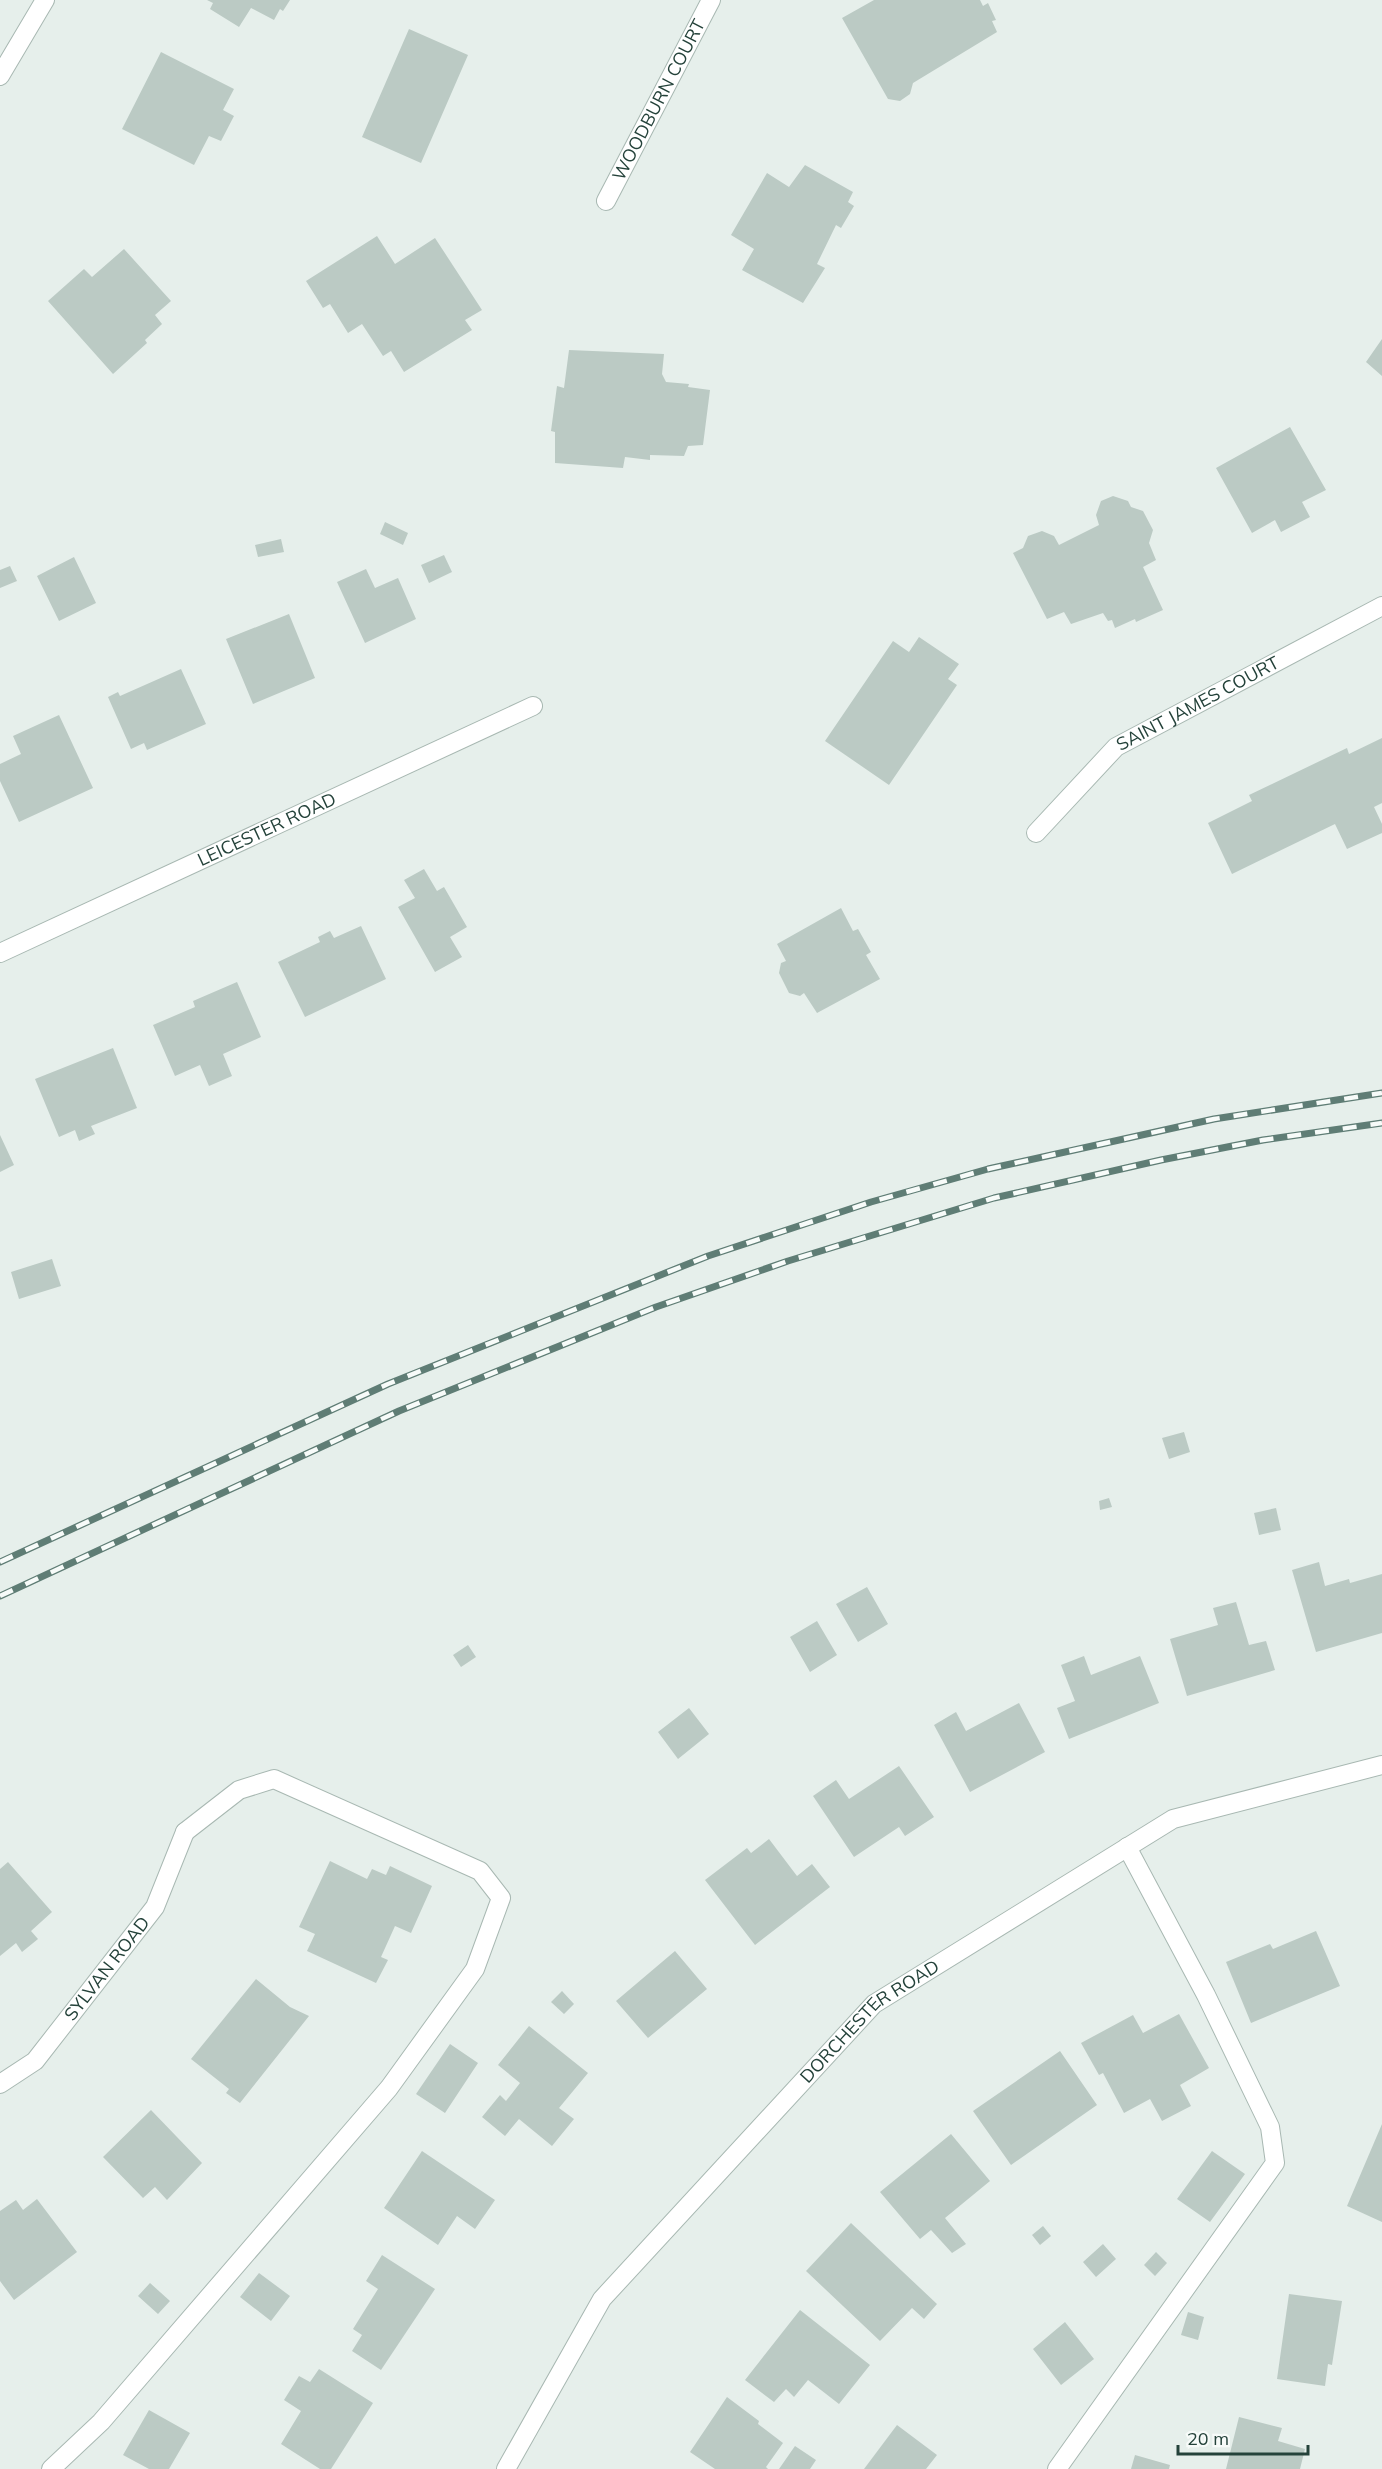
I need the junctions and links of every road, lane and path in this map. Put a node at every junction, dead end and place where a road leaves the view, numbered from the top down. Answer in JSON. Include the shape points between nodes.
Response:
{"nodes":[{"id":1,"x":45,"y":0,"type":"edge"},
{"id":2,"x":711,"y":0,"type":"edge"},
{"id":3,"x":0,"y":76,"type":"edge"},
{"id":4,"x":606,"y":201,"type":"dead end"},
{"id":5,"x":1382,"y":606,"type":"edge"},
{"id":6,"x":533,"y":706,"type":"dead end"},
{"id":7,"x":1036,"y":832,"type":"dead end"},
{"id":8,"x":0,"y":953,"type":"edge"},
{"id":9,"x":1382,"y":1765,"type":"edge"},
{"id":10,"x":1127,"y":1847,"type":"junction"},
{"id":11,"x":0,"y":2084,"type":"edge"},
{"id":12,"x":51,"y":2469,"type":"edge"},
{"id":13,"x":506,"y":2469,"type":"edge"},
{"id":14,"x":1058,"y":2469,"type":"edge"}],
"edges":[{"from":1,"to":3,"type":"street"},
{"from":2,"to":4,"type":"street","name":"WOODBURN COURT"},
{"from":5,"to":7,"type":"street","name":"SAINT JAMES COURT","via":[[1116,747]]},
{"from":6,"to":8,"type":"street","name":"LEICESTER ROAD"},
{"from":9,"to":10,"type":"street","name":"DORCHESTER ROAD","via":[[1173,1819]]},
{"from":10,"to":13,"type":"street","name":"DORCHESTER ROAD","via":[[874,2004],[602,2299]]},
{"from":10,"to":14,"type":"street","via":[[1206,1995],[1270,2127],[1275,2163]]},
{"from":11,"to":12,"type":"street","name":"SYLVAN ROAD","via":[[35,2061],[155,1908],[185,1832],[239,1790],[274,1779],[480,1871],[501,1898],[475,1969],[389,2088],[101,2422]]}]}
